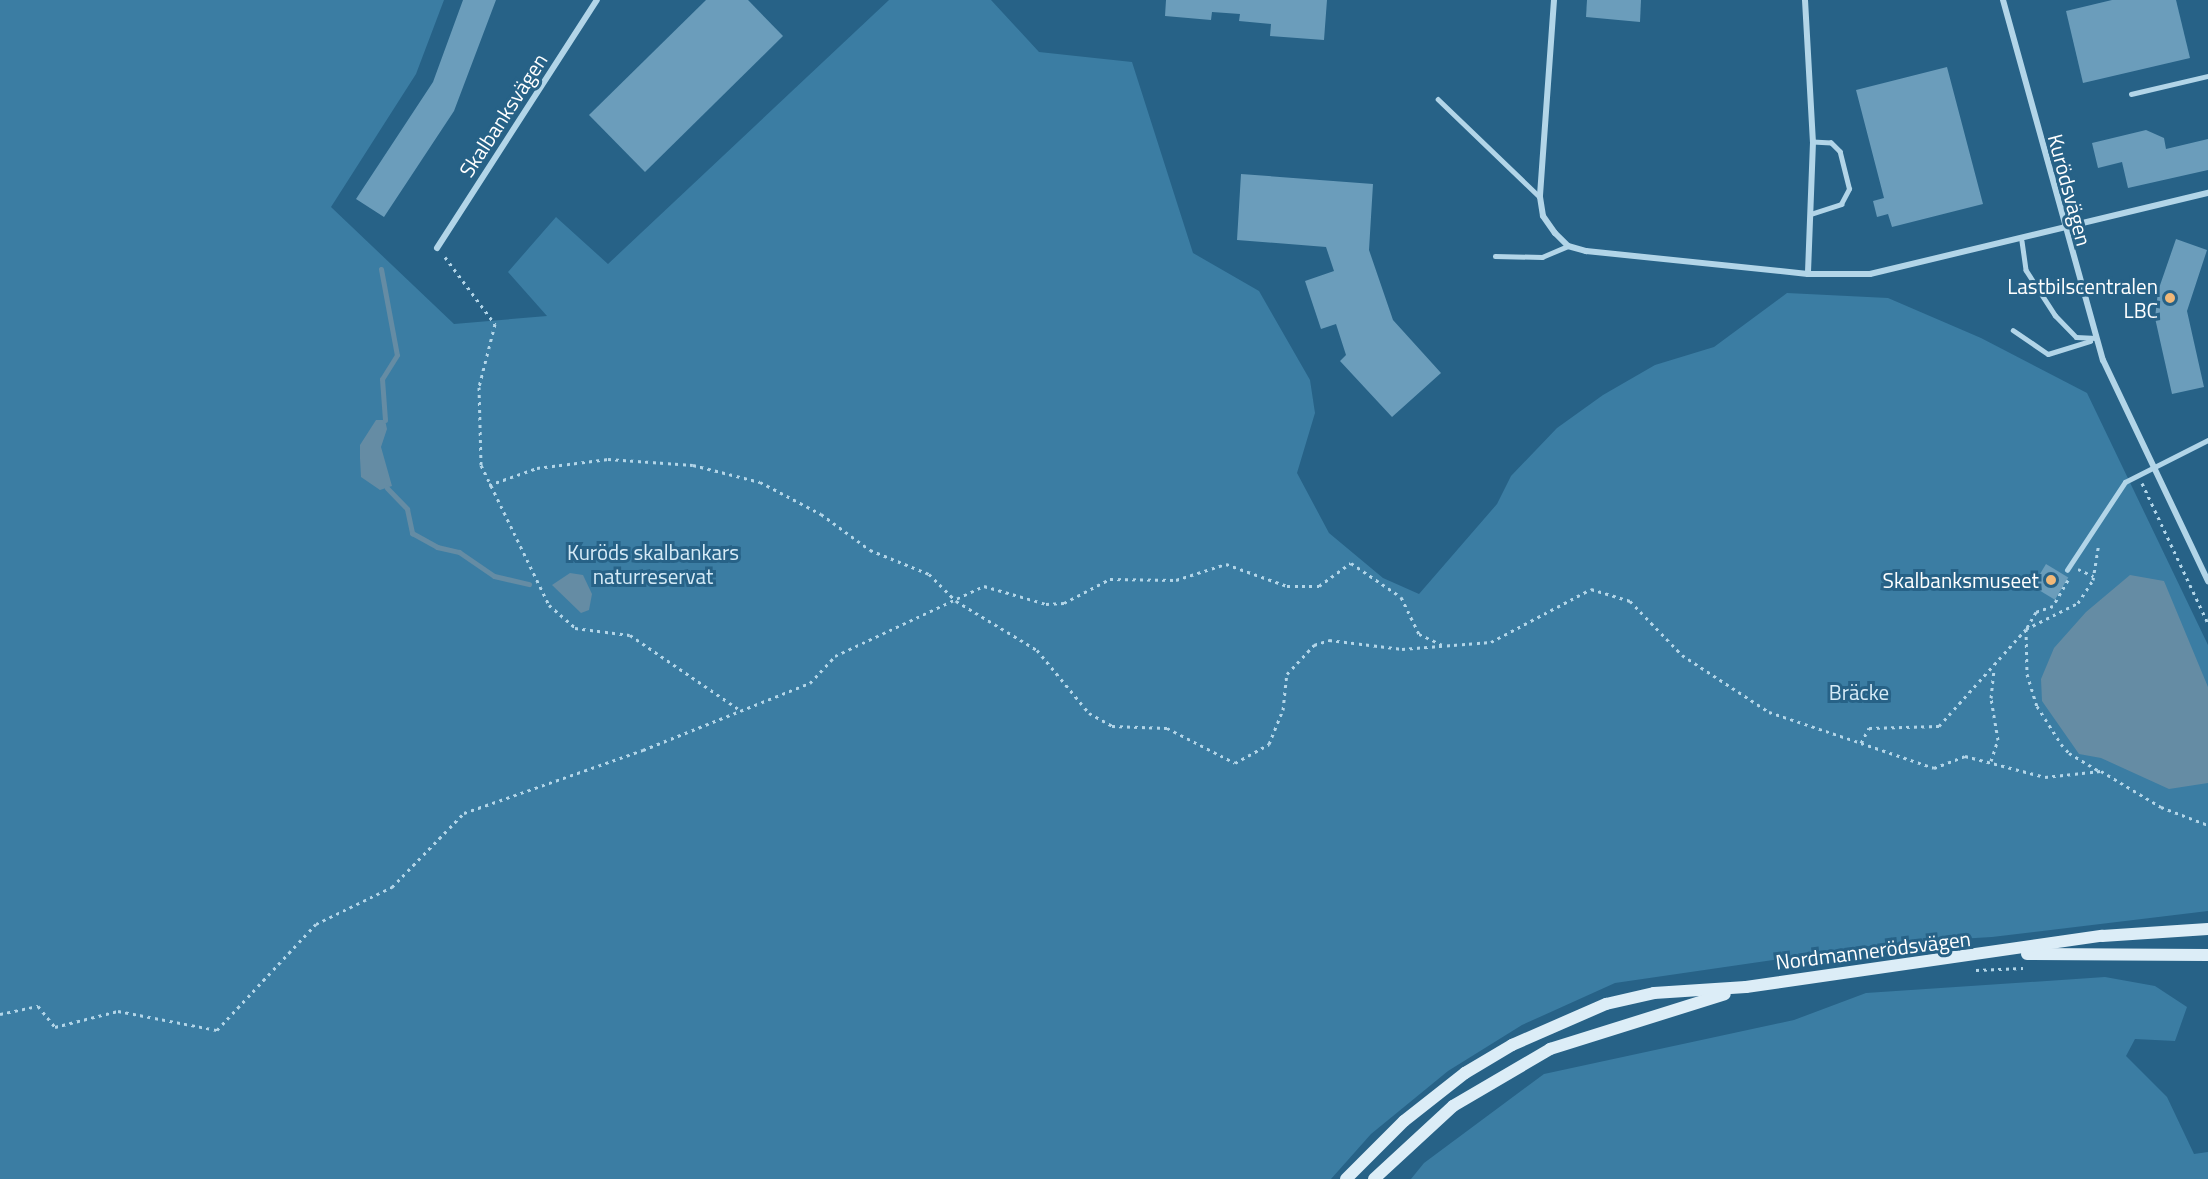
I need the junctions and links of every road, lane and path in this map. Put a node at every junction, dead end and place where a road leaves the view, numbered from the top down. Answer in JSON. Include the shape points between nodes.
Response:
{"nodes":[{"id":1,"x":597,"y":0,"type":"edge"},
{"id":2,"x":1554,"y":0,"type":"edge"},
{"id":3,"x":1805,"y":0,"type":"edge"},
{"id":4,"x":2002,"y":0,"type":"edge"},
{"id":5,"x":2208,"y":76,"type":"edge"},
{"id":6,"x":2131,"y":94,"type":"dead end"},
{"id":7,"x":1438,"y":99,"type":"dead end"},
{"id":8,"x":1813,"y":142,"type":"junction"},
{"id":9,"x":2208,"y":192,"type":"edge"},
{"id":10,"x":1540,"y":197,"type":"junction"},
{"id":11,"x":1811,"y":214,"type":"junction"},
{"id":12,"x":2063,"y":230,"type":"junction"},
{"id":13,"x":2022,"y":241,"type":"junction"},
{"id":14,"x":1568,"y":246,"type":"junction"},
{"id":15,"x":437,"y":248,"type":"joint"},
{"id":16,"x":1495,"y":256,"type":"dead end"},
{"id":17,"x":1808,"y":274,"type":"junction"},
{"id":18,"x":2013,"y":330,"type":"dead end"},
{"id":19,"x":2096,"y":338,"type":"junction"},
{"id":20,"x":2208,"y":440,"type":"edge"},
{"id":21,"x":2152,"y":467,"type":"junction"},
{"id":22,"x":2138,"y":474,"type":"junction"},
{"id":23,"x":489,"y":485,"type":"junction"},
{"id":24,"x":2095,"y":526,"type":"junction"},
{"id":25,"x":2067,"y":570,"type":"joint"},
{"id":26,"x":2208,"y":581,"type":"edge"},
{"id":27,"x":956,"y":601,"type":"junction"},
{"id":28,"x":2208,"y":623,"type":"edge"},
{"id":29,"x":2026,"y":629,"type":"junction"},
{"id":30,"x":1444,"y":646,"type":"junction"},
{"id":31,"x":1995,"y":668,"type":"junction"},
{"id":32,"x":740,"y":710,"type":"junction"},
{"id":33,"x":1861,"y":743,"type":"junction"},
{"id":34,"x":1991,"y":761,"type":"junction"},
{"id":35,"x":2101,"y":771,"type":"junction"},
{"id":36,"x":2208,"y":825,"type":"edge"},
{"id":37,"x":2208,"y":929,"type":"edge"},
{"id":38,"x":2004,"y":953,"type":"junction"},
{"id":39,"x":2208,"y":955,"type":"edge"},
{"id":40,"x":2025,"y":968,"type":"dead end"},
{"id":41,"x":1969,"y":971,"type":"dead end"},
{"id":42,"x":1746,"y":987,"type":"junction"},
{"id":43,"x":0,"y":1014,"type":"edge"},
{"id":44,"x":1346,"y":1179,"type":"edge"},
{"id":45,"x":1374,"y":1179,"type":"edge"}],
"edges":[{"from":1,"to":15,"type":"street","name":"Skalbanksvägen"},
{"from":2,"to":10,"type":"street"},
{"from":3,"to":8,"type":"street"},
{"from":4,"to":12,"type":"street","name":"Kurödsvägen"},
{"from":5,"to":6,"type":"lane"},
{"from":7,"to":10,"type":"lane"},
{"from":8,"to":11,"type":"street"},
{"from":8,"to":11,"type":"lane","via":[[1831,143],[1840,152],[1849,189],[1841,204]]},
{"from":9,"to":12,"type":"street"},
{"from":10,"to":14,"type":"street","via":[[1543,216]]},
{"from":11,"to":17,"type":"street"},
{"from":12,"to":13,"type":"street"},
{"from":12,"to":19,"type":"street","name":"Kurödsvägen"},
{"from":13,"to":17,"type":"street","via":[[1870,274]]},
{"from":13,"to":19,"type":"lane","via":[[2026,270],[2052,310],[2076,337]]},
{"from":14,"to":16,"type":"lane","via":[[1542,257]]},
{"from":14,"to":17,"type":"street"},
{"from":15,"to":23,"type":"path","via":[[495,324],[479,387],[478,444]]},
{"from":18,"to":19,"type":"lane","via":[[2048,354]]},
{"from":19,"to":21,"type":"street","name":"Kurödsvägen"},
{"from":20,"to":21,"type":"lane"},
{"from":21,"to":22,"type":"lane"},
{"from":21,"to":26,"type":"street","name":"Kurödsvägen"},
{"from":22,"to":24,"type":"lane","via":[[2125,482]]},
{"from":22,"to":28,"type":"path"},
{"from":23,"to":27,"type":"path","via":[[537,468],[608,459],[704,468],[760,482],[820,514],[870,550],[929,574]]},
{"from":23,"to":32,"type":"path","via":[[549,605],[563,620],[575,628],[630,635]]},
{"from":24,"to":25,"type":"lane"},
{"from":24,"to":29,"type":"path","via":[[2100,536],[2092,580],[2078,603]]},
{"from":25,"to":29,"type":"path","via":[[2071,575],[2054,606],[2036,612]]},
{"from":27,"to":30,"type":"path","via":[[984,586],[1046,604],[1064,603],[1110,579],[1176,580],[1226,564],[1287,586],[1319,586],[1351,563],[1401,597],[1419,634]]},
{"from":27,"to":30,"type":"path","via":[[1037,650],[1089,713],[1112,726],[1167,728],[1235,764],[1269,744],[1283,710],[1287,674],[1314,645],[1329,640],[1402,649]]},
{"from":27,"to":32,"type":"path","via":[[835,657],[810,683]]},
{"from":29,"to":31,"type":"path"},
{"from":29,"to":35,"type":"path","via":[[2027,674],[2037,706],[2068,753]]},
{"from":30,"to":33,"type":"path","via":[[1491,642],[1583,592],[1608,591],[1630,601],[1682,655],[1769,712]]},
{"from":31,"to":33,"type":"path","via":[[1947,723],[1869,728]]},
{"from":31,"to":34,"type":"path","via":[[1991,698],[1998,740]]},
{"from":32,"to":43,"type":"path","via":[[464,813],[392,887],[316,924],[217,1030],[118,1011],[55,1027],[38,1006]]},
{"from":33,"to":34,"type":"path","via":[[1934,768],[1965,756]]},
{"from":34,"to":35,"type":"path","via":[[2045,777]]},
{"from":35,"to":36,"type":"path","via":[[2161,807]]},
{"from":37,"to":38,"type":"main road","name":"Nordmannerödsvägen","via":[[2102,936]]},
{"from":38,"to":39,"type":"main road","name":"Nordmannerödsvägen"},
{"from":38,"to":42,"type":"main road","name":"Nordmannerödsvägen"},
{"from":40,"to":41,"type":"path"},
{"from":42,"to":44,"type":"main road","name":"Nordmannerödsvägen","via":[[1654,993],[1606,1004],[1512,1045],[1465,1073],[1404,1121]]},
{"from":42,"to":45,"type":"main road","name":"Nordmannerödsvägen","via":[[1550,1049],[1453,1106]]}]}
